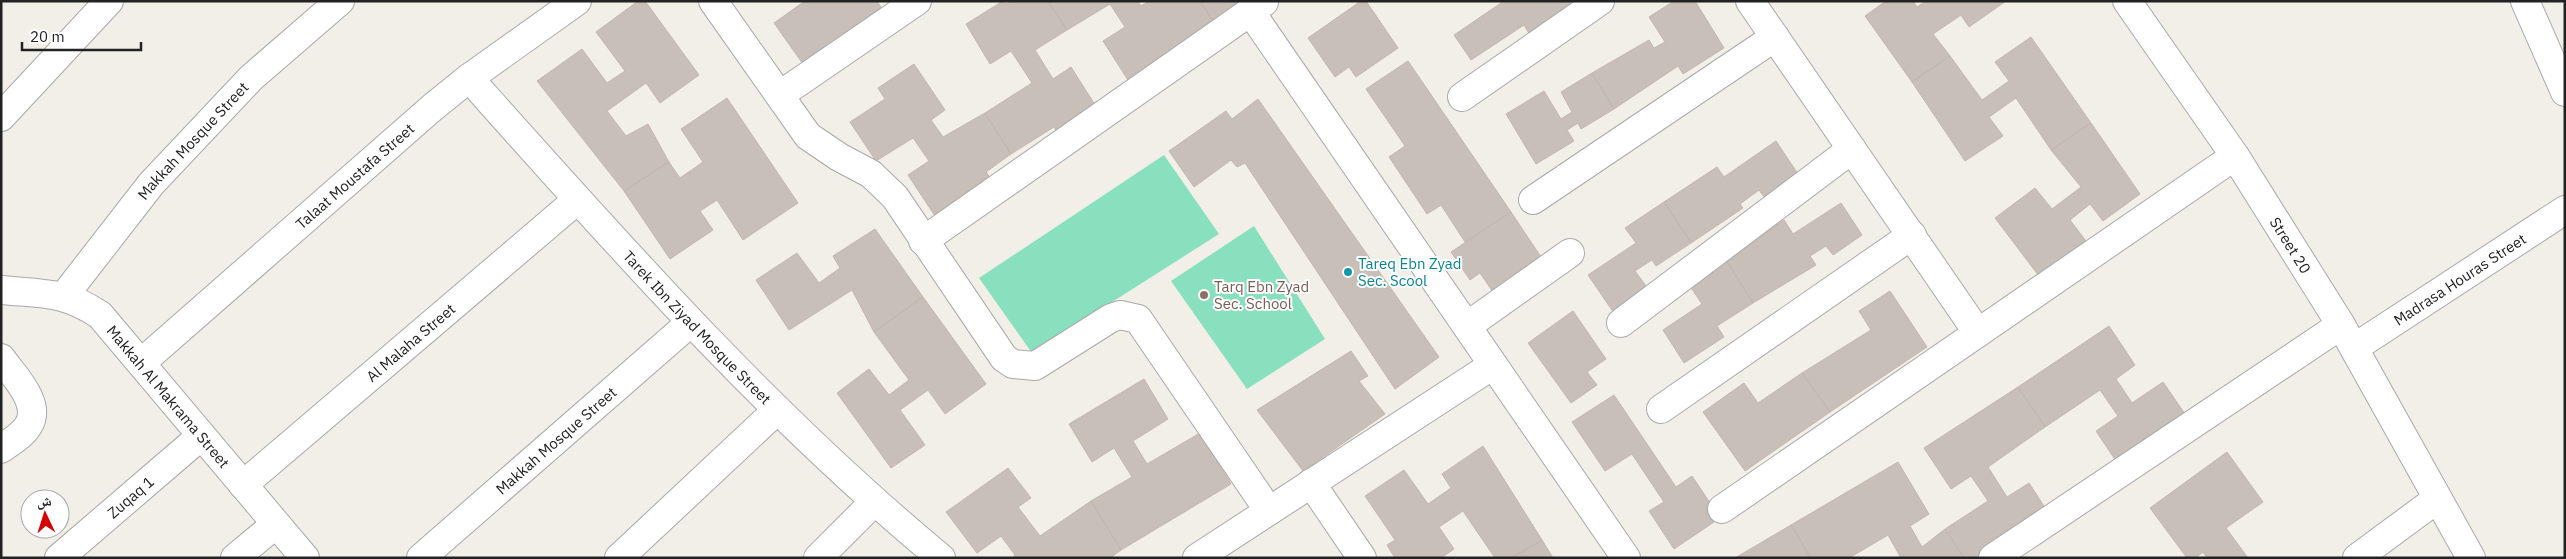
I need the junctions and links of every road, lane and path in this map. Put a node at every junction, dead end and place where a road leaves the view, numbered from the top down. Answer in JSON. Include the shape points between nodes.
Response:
{"nodes":[{"id":1,"x":109,"y":1,"type":"edge"},
{"id":2,"x":340,"y":1,"type":"edge"},
{"id":3,"x":577,"y":1,"type":"edge"},
{"id":4,"x":713,"y":1,"type":"edge"},
{"id":5,"x":917,"y":1,"type":"edge"},
{"id":6,"x":1600,"y":1,"type":"edge"},
{"id":7,"x":1750,"y":1,"type":"edge"},
{"id":8,"x":2127,"y":1,"type":"edge"},
{"id":9,"x":2525,"y":1,"type":"edge"},
{"id":10,"x":1257,"y":6,"type":"edge"},
{"id":11,"x":1775,"y":38,"type":"junction"},
{"id":12,"x":469,"y":78,"type":"junction"},
{"id":13,"x":2565,"y":92,"type":"edge"},
{"id":14,"x":780,"y":95,"type":"junction"},
{"id":15,"x":1462,"y":97,"type":"dead end"},
{"id":16,"x":1,"y":117,"type":"edge"},
{"id":17,"x":1852,"y":149,"type":"junction"},
{"id":18,"x":2234,"y":156,"type":"junction"},
{"id":19,"x":577,"y":200,"type":"junction"},
{"id":20,"x":1533,"y":200,"type":"dead end"},
{"id":21,"x":2565,"y":210,"type":"edge"},
{"id":22,"x":1912,"y":235,"type":"junction"},
{"id":23,"x":923,"y":241,"type":"junction"},
{"id":24,"x":1570,"y":253,"type":"dead end"},
{"id":25,"x":1,"y":290,"type":"edge"},
{"id":26,"x":64,"y":296,"type":"junction"},
{"id":27,"x":690,"y":323,"type":"junction"},
{"id":28,"x":1621,"y":323,"type":"dead end"},
{"id":29,"x":1467,"y":326,"type":"junction"},
{"id":30,"x":1978,"y":333,"type":"junction"},
{"id":31,"x":2347,"y":336,"type":"junction"},
{"id":32,"x":1,"y":358,"type":"edge"},
{"id":33,"x":141,"y":363,"type":"junction"},
{"id":34,"x":1493,"y":365,"type":"junction"},
{"id":35,"x":1661,"y":409,"type":"dead end"},
{"id":36,"x":776,"y":411,"type":"junction"},
{"id":37,"x":201,"y":436,"type":"junction"},
{"id":38,"x":1,"y":449,"type":"edge"},
{"id":39,"x":1311,"y":484,"type":"junction"},
{"id":40,"x":242,"y":485,"type":"junction"},
{"id":41,"x":2437,"y":500,"type":"junction"},
{"id":42,"x":874,"y":502,"type":"junction"},
{"id":43,"x":1722,"y":509,"type":"dead end"},
{"id":44,"x":1269,"y":511,"type":"junction"},
{"id":45,"x":276,"y":524,"type":"junction"},
{"id":46,"x":59,"y":558,"type":"edge"},
{"id":47,"x":235,"y":558,"type":"edge"},
{"id":48,"x":305,"y":558,"type":"edge"},
{"id":49,"x":421,"y":558,"type":"edge"},
{"id":50,"x":619,"y":558,"type":"edge"},
{"id":51,"x":818,"y":558,"type":"edge"},
{"id":52,"x":941,"y":558,"type":"edge"},
{"id":53,"x":1197,"y":558,"type":"edge"},
{"id":54,"x":1362,"y":558,"type":"edge"},
{"id":55,"x":1626,"y":558,"type":"edge"},
{"id":56,"x":1993,"y":558,"type":"edge"},
{"id":57,"x":2357,"y":558,"type":"edge"},
{"id":58,"x":2471,"y":558,"type":"edge"}],
"edges":[{"from":1,"to":16,"type":"street"},
{"from":2,"to":26,"type":"street","name":"Makkah Mosque Street","via":[[250,78],[197,134],[151,184]]},
{"from":3,"to":12,"type":"street","name":"Talaat Moustafa Street"},
{"from":4,"to":14,"type":"street"},
{"from":5,"to":14,"type":"street"},
{"from":6,"to":15,"type":"street"},
{"from":7,"to":11,"type":"street"},
{"from":8,"to":18,"type":"street","name":"Street 20"},
{"from":9,"to":13,"type":"street"},
{"from":10,"to":23,"type":"street"},
{"from":10,"to":29,"type":"street"},
{"from":11,"to":17,"type":"street"},
{"from":11,"to":20,"type":"street"},
{"from":12,"to":19,"type":"street","name":"Tarek Ibn Ziyad Mosque Street"},
{"from":12,"to":33,"type":"street","name":"Talaat Moustafa Street"},
{"from":14,"to":23,"type":"street","via":[[808,136],[884,185]]},
{"from":17,"to":22,"type":"street"},
{"from":17,"to":28,"type":"street"},
{"from":18,"to":30,"type":"street"},
{"from":18,"to":31,"type":"street","name":"Street 20"},
{"from":19,"to":27,"type":"street","name":"Tarek Ibn Ziyad Mosque Street"},
{"from":19,"to":40,"type":"street","name":"Al Malaha Street"},
{"from":21,"to":31,"type":"street","name":"Madrasa Houras Street"},
{"from":22,"to":30,"type":"street"},
{"from":22,"to":35,"type":"street"},
{"from":23,"to":44,"type":"street","via":[[1004,358],[1013,364],[1034,366],[1120,315],[1138,319]]},
{"from":24,"to":29,"type":"street"},
{"from":25,"to":26,"type":"street","name":"Makkah Al Makrama Street"},
{"from":26,"to":33,"type":"street","name":"Makkah Al Makrama Street","via":[[100,315]]},
{"from":27,"to":36,"type":"street","name":"Tarek Ibn Ziyad Mosque Street"},
{"from":27,"to":49,"type":"street","name":"Makkah Mosque Street"},
{"from":29,"to":34,"type":"street"},
{"from":30,"to":43,"type":"street"},
{"from":31,"to":41,"type":"street","name":"Street 20"},
{"from":31,"to":56,"type":"street","name":"Madrasa Houras Street"},
{"from":32,"to":38,"type":"street","via":[[30,400],[32,409],[28,427]]},
{"from":33,"to":37,"type":"street","name":"Makkah Al Makrama Street"},
{"from":34,"to":39,"type":"street"},
{"from":34,"to":55,"type":"street"},
{"from":36,"to":42,"type":"street","name":"Tarek Ibn Ziyad Mosque Street"},
{"from":36,"to":50,"type":"street"},
{"from":37,"to":40,"type":"street","name":"Makkah Al Makrama Street"},
{"from":37,"to":46,"type":"street","name":"Zuqaq 1"},
{"from":39,"to":44,"type":"street"},
{"from":39,"to":54,"type":"street"},
{"from":40,"to":45,"type":"street","name":"Makkah Al Makrama Street"},
{"from":41,"to":57,"type":"street"},
{"from":41,"to":58,"type":"street","name":"Street 20"},
{"from":42,"to":51,"type":"street"},
{"from":42,"to":52,"type":"street","name":"Tarek Ibn Ziyad Mosque Street"},
{"from":44,"to":53,"type":"street"},
{"from":45,"to":47,"type":"street"},
{"from":45,"to":48,"type":"street","name":"Makkah Al Makrama Street"}]}
